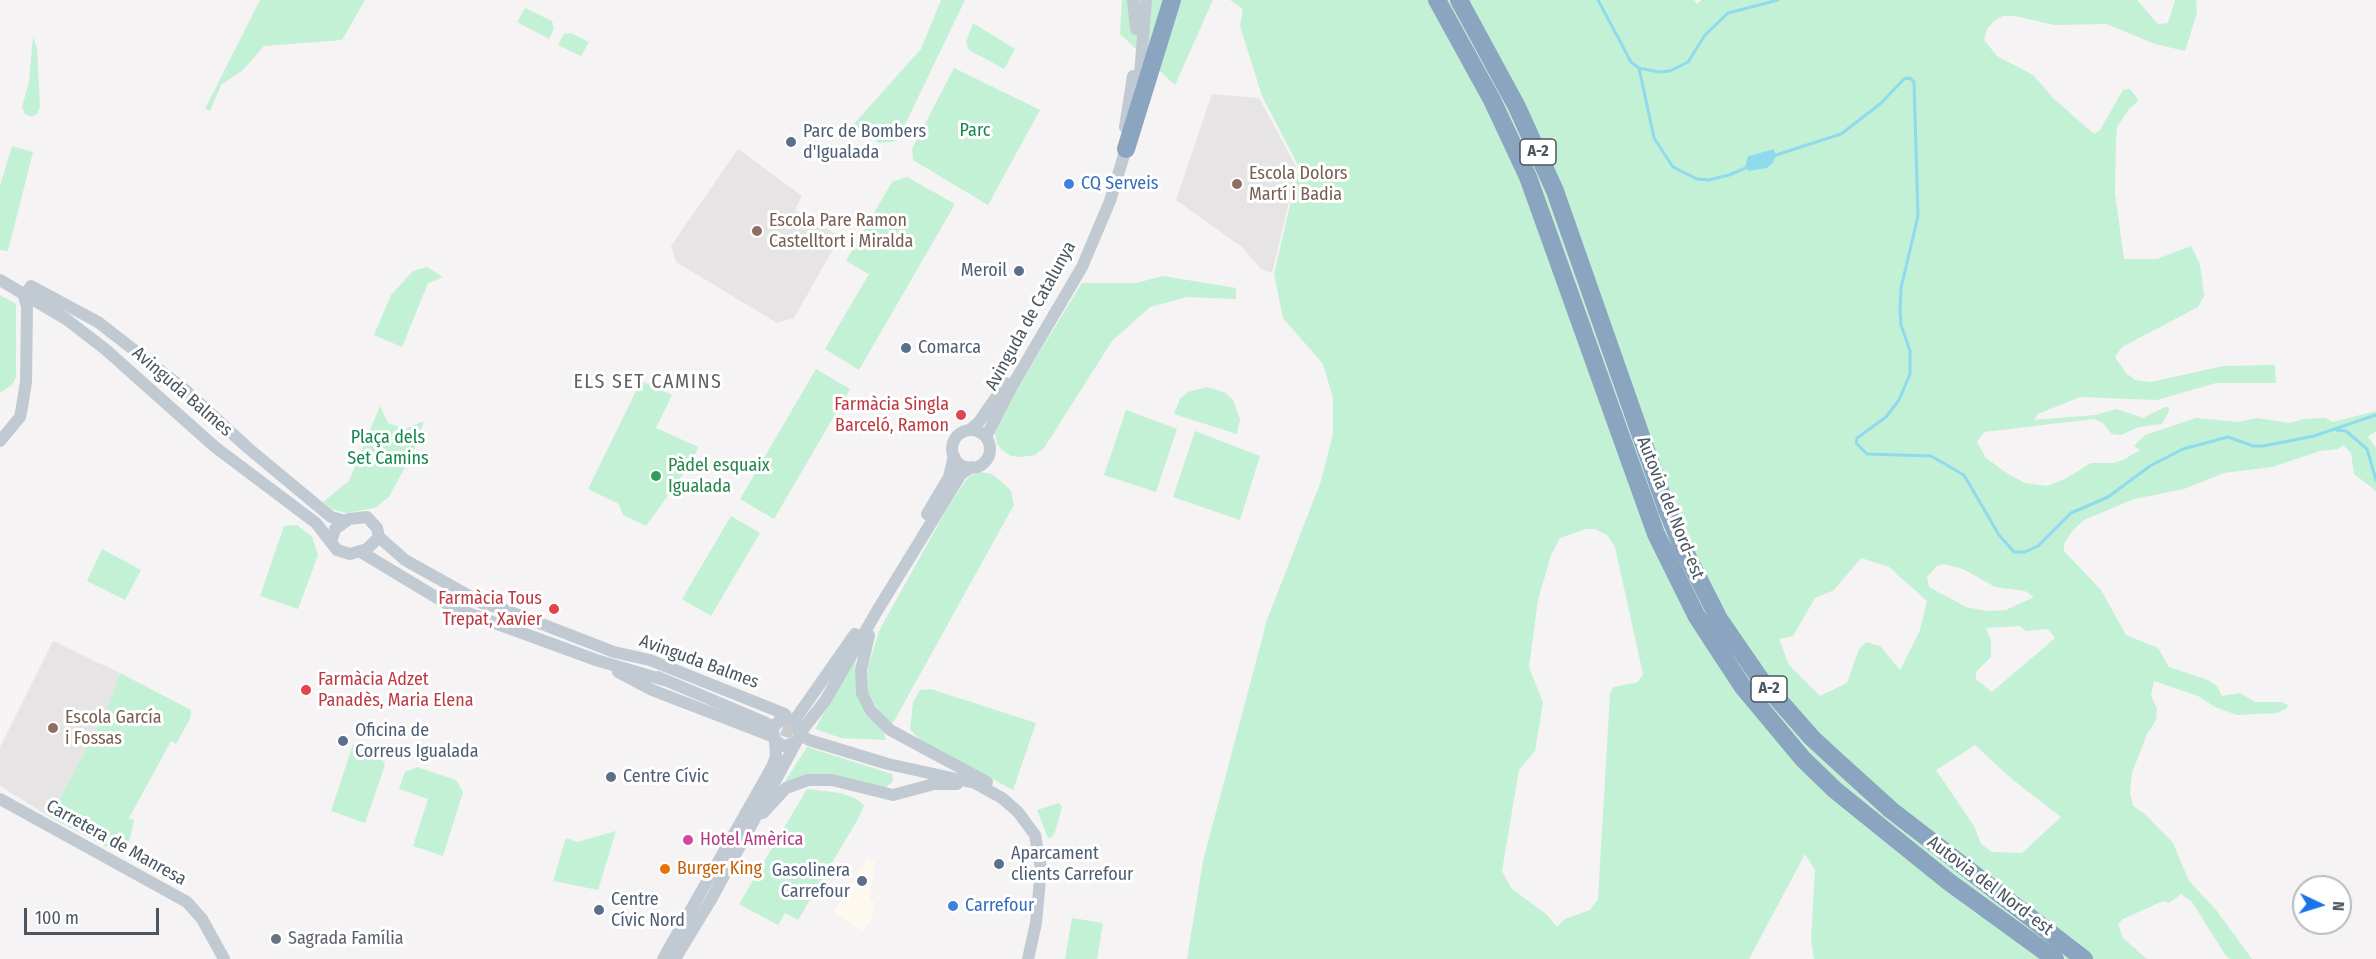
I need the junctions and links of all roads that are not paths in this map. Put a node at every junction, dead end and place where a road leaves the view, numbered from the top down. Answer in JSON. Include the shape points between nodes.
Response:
{"nodes":[{"id":1,"x":1133,"y":0,"type":"edge"},
{"id":2,"x":1146,"y":0,"type":"edge"},
{"id":3,"x":1172,"y":0,"type":"edge"},
{"id":4,"x":1459,"y":0,"type":"edge"},
{"id":5,"x":1438,"y":2,"type":"edge"},
{"id":6,"x":1126,"y":148,"type":"junction"},
{"id":7,"x":0,"y":280,"type":"edge"},
{"id":8,"x":27,"y":291,"type":"junction"},
{"id":9,"x":970,"y":430,"type":"junction"},
{"id":10,"x":986,"y":437,"type":"junction"},
{"id":11,"x":0,"y":441,"type":"edge"},
{"id":12,"x":954,"y":456,"type":"junction"},
{"id":13,"x":972,"y":467,"type":"junction"},
{"id":14,"x":346,"y":521,"type":"junction"},
{"id":15,"x":379,"y":537,"type":"junction"},
{"id":16,"x":331,"y":542,"type":"junction"},
{"id":17,"x":361,"y":552,"type":"junction"},
{"id":18,"x":877,"y":611,"type":"junction"},
{"id":19,"x":595,"y":645,"type":"junction"},
{"id":20,"x":596,"y":660,"type":"junction"},
{"id":21,"x":664,"y":680,"type":"junction"},
{"id":22,"x":791,"y":720,"type":"junction"},
{"id":23,"x":764,"y":722,"type":"tunnel mouth"},
{"id":24,"x":804,"y":736,"type":"junction"},
{"id":25,"x":775,"y":739,"type":"junction"},
{"id":26,"x":793,"y":744,"type":"junction"},
{"id":27,"x":975,"y":783,"type":"junction"},
{"id":28,"x":998,"y":796,"type":"junction"},
{"id":29,"x":0,"y":799,"type":"edge"},
{"id":30,"x":750,"y":827,"type":"junction"},
{"id":31,"x":224,"y":959,"type":"edge"},
{"id":32,"x":663,"y":959,"type":"edge"},
{"id":33,"x":675,"y":959,"type":"edge"},
{"id":34,"x":1028,"y":959,"type":"edge"},
{"id":35,"x":2055,"y":959,"type":"edge"},
{"id":36,"x":2084,"y":959,"type":"edge"}],
"edges":[{"from":1,"to":9,"type":"street","name":"Avinguda de Catalunya","via":[[1136,28],[1132,92],[1104,203],[1082,253],[1012,374]]},
{"from":2,"to":6,"type":"street","name":"Avinguda de Catalunya","via":[[1138,92]]},
{"from":3,"to":6,"type":"highway"},
{"from":4,"to":36,"type":"highway","name":"Autovia del Nord-est","number":"A-2","via":[[1517,107],[1555,191],[1667,510],[1719,619],[1761,680],[1836,761],[1891,810]]},
{"from":5,"to":35,"type":"highway","name":"Autovia del Nord-est","number":"A-2","via":[[1492,100],[1528,177],[1646,509],[1676,578],[1712,641],[1743,687],[1803,759],[1835,790],[1949,882]]},
{"from":6,"to":10,"type":"street","name":"Avinguda de Catalunya","via":[[1110,201],[1082,267]]},
{"from":7,"to":8,"type":"street","name":"Avinguda Balmes"},
{"from":8,"to":11,"type":"street","via":[[26,382],[20,417]]},
{"from":8,"to":14,"type":"street","name":"Avinguda Balmes","via":[[98,322],[184,389],[325,512]]},
{"from":8,"to":16,"type":"street","name":"Avinguda Balmes","via":[[105,349],[215,447],[316,524]]},
{"from":9,"to":10,"type":"street"},
{"from":9,"to":12,"type":"street","via":[[955,440]]},
{"from":10,"to":13,"type":"street","via":[[989,455],[984,463]]},
{"from":12,"to":13,"type":"street","via":[[962,465]]},
{"from":12,"to":22,"type":"street","via":[[949,477],[889,580],[835,664]]},
{"from":13,"to":18,"type":"street","via":[[961,474]]},
{"from":14,"to":15,"type":"street","via":[[367,517],[375,524]]},
{"from":14,"to":16,"type":"street","via":[[335,529]]},
{"from":15,"to":17,"type":"street"},
{"from":15,"to":19,"type":"street","name":"Avinguda Balmes","via":[[394,553],[459,592]]},
{"from":16,"to":17,"type":"street","via":[[341,553]]},
{"from":17,"to":20,"type":"street","name":"Avinguda Balmes","via":[[454,608]]},
{"from":18,"to":24,"type":"street"},
{"from":18,"to":28,"type":"street","via":[[861,670],[862,693],[871,711],[902,737],[983,778]]},
{"from":19,"to":21,"type":"street","name":"Avinguda Balmes"},
{"from":19,"to":22,"type":"street","name":"Avinguda Balmes","via":[[650,660],[785,714]]},
{"from":20,"to":21,"type":"street","name":"Avinguda Balmes"},
{"from":20,"to":25,"type":"street","name":"Avinguda Balmes","via":[[652,690]]},
{"from":21,"to":23,"type":"street"},
{"from":22,"to":24,"type":"street"},
{"from":22,"to":25,"type":"street","via":[[776,723]]},
{"from":24,"to":26,"type":"street"},
{"from":24,"to":27,"type":"street","via":[[888,764]]},
{"from":25,"to":26,"type":"street","via":[[783,746]]},
{"from":25,"to":32,"type":"street","via":[[772,767]]},
{"from":26,"to":30,"type":"street"},
{"from":27,"to":28,"type":"street"},
{"from":27,"to":30,"type":"street","via":[[934,784],[893,795],[832,780],[808,780],[786,788]]},
{"from":28,"to":34,"type":"street","via":[[1018,812],[1035,835],[1039,849],[1041,887]]},
{"from":29,"to":31,"type":"street","name":"Carretera de Manresa","via":[[187,902],[202,919]]},
{"from":30,"to":33,"type":"street"}]}
